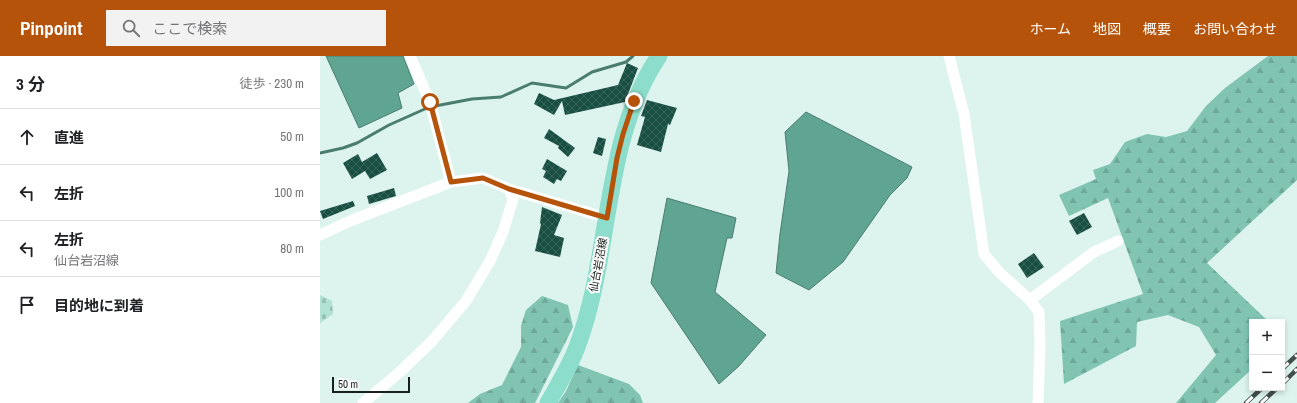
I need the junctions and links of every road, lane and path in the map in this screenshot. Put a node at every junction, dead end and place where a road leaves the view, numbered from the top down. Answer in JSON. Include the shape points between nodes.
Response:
{"nodes":[{"id":1,"x":410,"y":56,"type":"edge"},
{"id":2,"x":659,"y":56,"type":"edge"},
{"id":3,"x":949,"y":56,"type":"edge"},
{"id":4,"x":451,"y":182,"type":"junction"},
{"id":5,"x":509,"y":189,"type":"junction"},
{"id":6,"x":607,"y":218,"type":"junction"},
{"id":7,"x":320,"y":235,"type":"edge"},
{"id":8,"x":1118,"y":241,"type":"dead end"},
{"id":9,"x":1030,"y":300,"type":"junction"},
{"id":10,"x":363,"y":403,"type":"edge"},
{"id":11,"x":548,"y":403,"type":"edge"},
{"id":12,"x":1038,"y":403,"type":"edge"}],
"edges":[{"from":1,"to":4,"type":"street","via":[[430,102]]},
{"from":2,"to":6,"type":"main road","name":"仙台岩沼線","via":[[634,101],[624,129]]},
{"from":3,"to":9,"type":"street","via":[[964,114],[984,254],[999,272]]},
{"from":4,"to":5,"type":"street","via":[[483,178]]},
{"from":4,"to":7,"type":"street"},
{"from":5,"to":6,"type":"street"},
{"from":5,"to":10,"type":"street","via":[[513,199],[503,232],[490,261],[466,301],[432,341]]},
{"from":6,"to":11,"type":"main road","name":"仙台岩沼線","via":[[595,284],[577,347]]},
{"from":8,"to":9,"type":"street","via":[[1094,252]]},
{"from":9,"to":12,"type":"street","via":[[1039,312],[1041,325]]}]}
